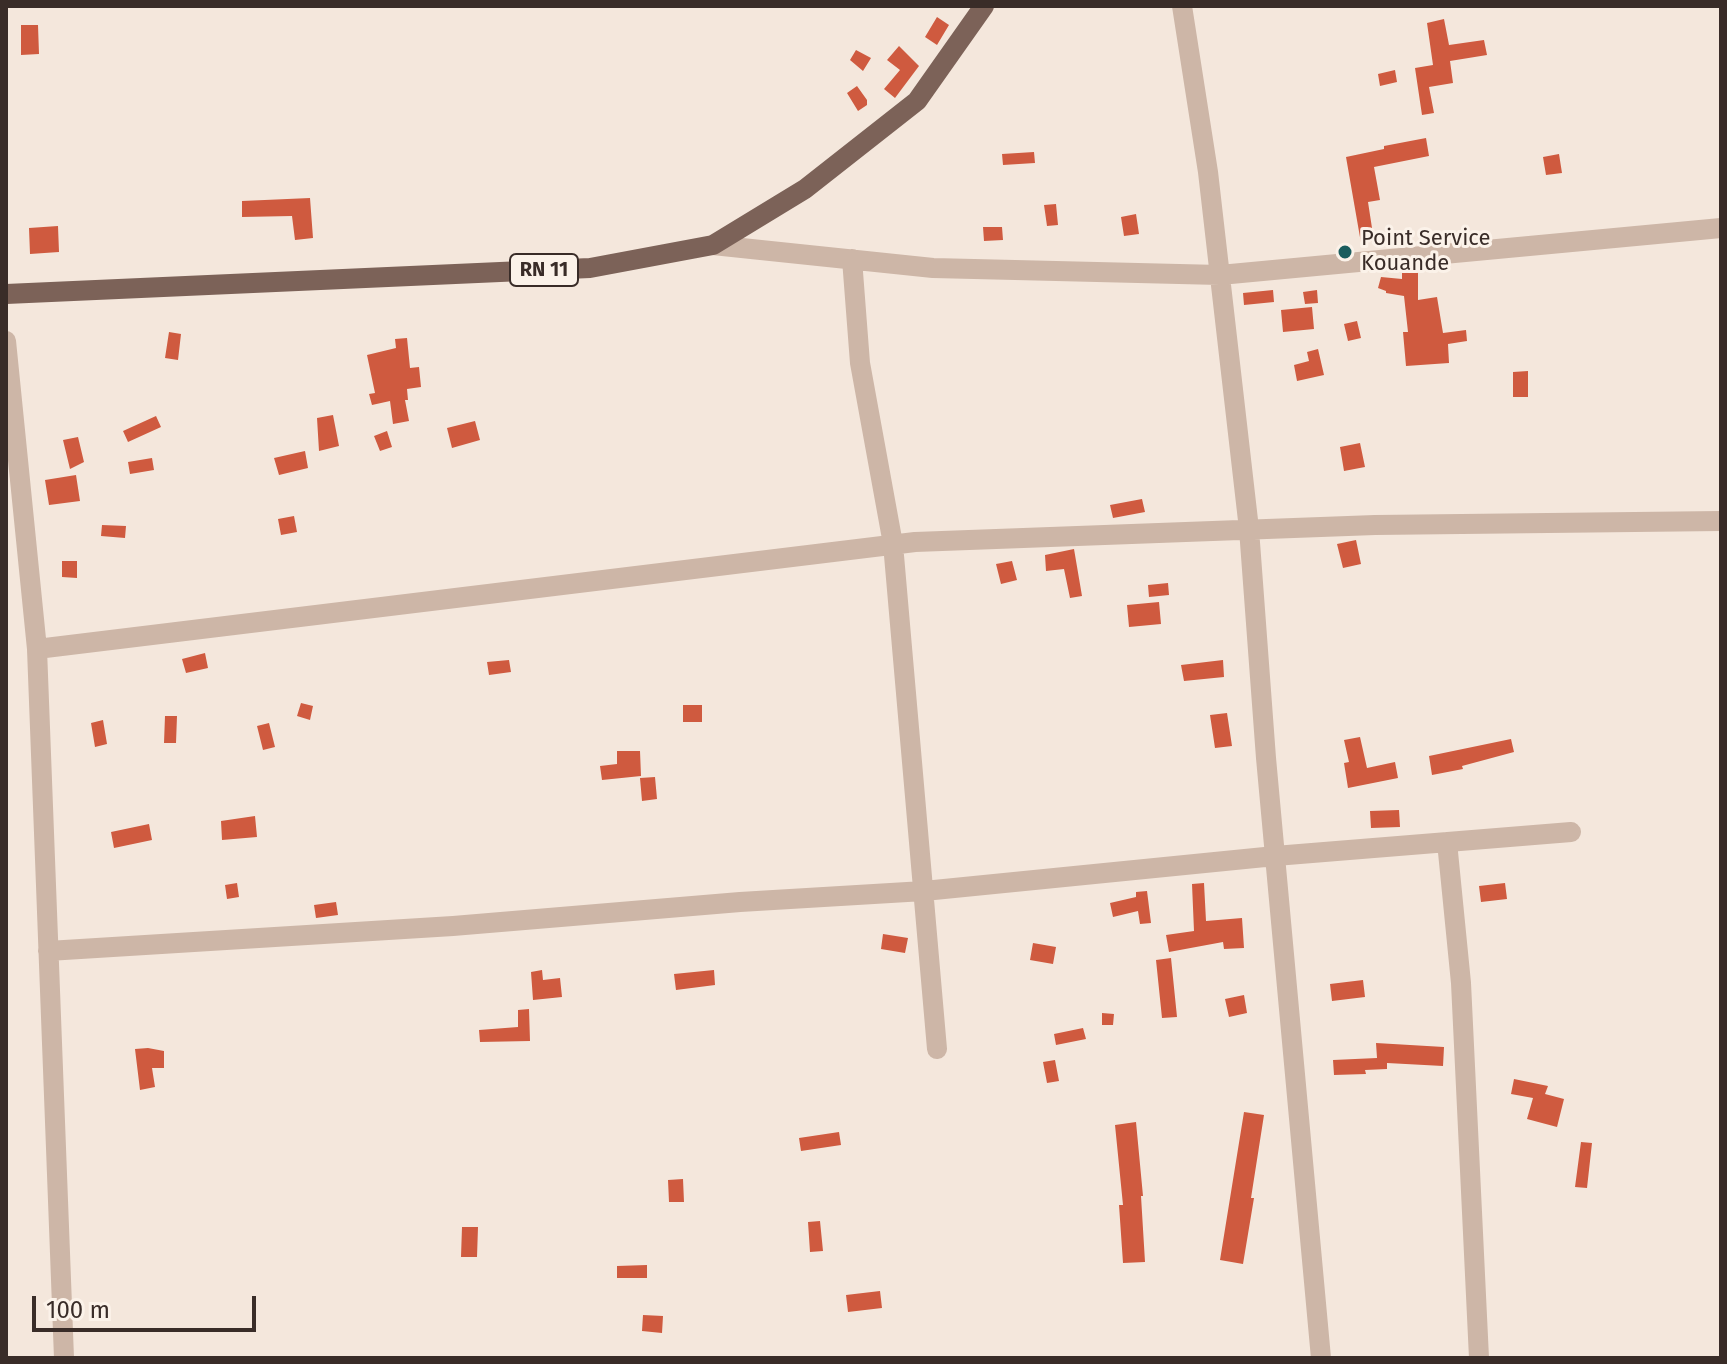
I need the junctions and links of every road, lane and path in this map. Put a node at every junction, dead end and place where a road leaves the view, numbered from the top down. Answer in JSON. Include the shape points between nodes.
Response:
{"nodes":[{"id":1,"x":984,"y":6,"type":"edge"},
{"id":2,"x":1182,"y":6,"type":"edge"},
{"id":3,"x":1721,"y":228,"type":"edge"},
{"id":4,"x":713,"y":245,"type":"junction"},
{"id":5,"x":852,"y":259,"type":"junction"},
{"id":6,"x":1220,"y":275,"type":"junction"},
{"id":7,"x":6,"y":294,"type":"edge"},
{"id":8,"x":6,"y":341,"type":"edge"},
{"id":9,"x":1721,"y":521,"type":"edge"},
{"id":10,"x":1249,"y":529,"type":"junction"},
{"id":11,"x":893,"y":544,"type":"junction"},
{"id":12,"x":37,"y":649,"type":"junction"},
{"id":13,"x":1571,"y":832,"type":"dead end"},
{"id":14,"x":1447,"y":842,"type":"junction"},
{"id":15,"x":1275,"y":856,"type":"junction"},
{"id":16,"x":924,"y":891,"type":"junction"},
{"id":17,"x":48,"y":951,"type":"junction"},
{"id":18,"x":937,"y":1049,"type":"dead end"},
{"id":19,"x":64,"y":1358,"type":"edge"},
{"id":20,"x":1321,"y":1358,"type":"edge"},
{"id":21,"x":1479,"y":1358,"type":"edge"}],
"edges":[{"from":1,"to":4,"type":"main road","number":"RN 11","via":[[917,101],[805,189]]},
{"from":2,"to":6,"type":"street"},
{"from":3,"to":6,"type":"street"},
{"from":4,"to":5,"type":"street"},
{"from":4,"to":7,"type":"main road","number":"RN 11","via":[[590,268]]},
{"from":5,"to":6,"type":"street","via":[[933,268]]},
{"from":5,"to":11,"type":"street","via":[[860,363]]},
{"from":6,"to":10,"type":"street"},
{"from":8,"to":12,"type":"street"},
{"from":9,"to":10,"type":"street"},
{"from":10,"to":11,"type":"street"},
{"from":10,"to":15,"type":"street"},
{"from":11,"to":12,"type":"street"},
{"from":11,"to":16,"type":"street"},
{"from":12,"to":17,"type":"street"},
{"from":13,"to":14,"type":"street"},
{"from":14,"to":15,"type":"street"},
{"from":14,"to":21,"type":"street","via":[[1461,983]]},
{"from":15,"to":16,"type":"street"},
{"from":15,"to":20,"type":"street"},
{"from":16,"to":17,"type":"street"},
{"from":16,"to":18,"type":"street"},
{"from":17,"to":19,"type":"street"}]}
